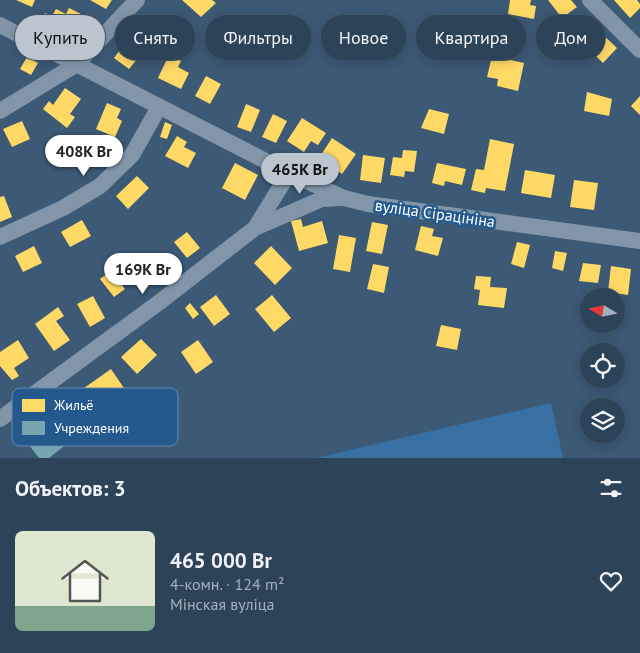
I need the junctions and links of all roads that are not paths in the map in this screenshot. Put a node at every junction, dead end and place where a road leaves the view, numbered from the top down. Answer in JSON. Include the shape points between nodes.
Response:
{"nodes":[{"id":1,"x":137,"y":0,"type":"edge"},
{"id":2,"x":590,"y":0,"type":"edge"},
{"id":3,"x":0,"y":25,"type":"edge"},
{"id":4,"x":640,"y":50,"type":"edge"},
{"id":5,"x":77,"y":64,"type":"junction"},
{"id":6,"x":159,"y":107,"type":"junction"},
{"id":7,"x":0,"y":110,"type":"edge"},
{"id":8,"x":289,"y":173,"type":"junction"},
{"id":9,"x":344,"y":198,"type":"junction"},
{"id":10,"x":255,"y":228,"type":"junction"},
{"id":11,"x":0,"y":237,"type":"edge"},
{"id":12,"x":640,"y":241,"type":"edge"},
{"id":13,"x":42,"y":388,"type":"edge"},
{"id":14,"x":12,"y":410,"type":"edge"},
{"id":15,"x":0,"y":419,"type":"edge"}],
"edges":[{"from":1,"to":5,"type":"street"},
{"from":2,"to":4,"type":"street"},
{"from":3,"to":5,"type":"street","name":"вуліца Сірацініна"},
{"from":5,"to":6,"type":"street","name":"вуліца Сірацініна"},
{"from":5,"to":7,"type":"street"},
{"from":6,"to":8,"type":"street","name":"вуліца Сірацініна"},
{"from":6,"to":11,"type":"street","via":[[132,155],[100,186],[63,208]]},
{"from":8,"to":9,"type":"street","name":"вуліца Сірацініна"},
{"from":8,"to":10,"type":"street"},
{"from":9,"to":10,"type":"street","via":[[322,199]]},
{"from":9,"to":12,"type":"street","name":"вуліца Сірацініна"},
{"from":10,"to":13,"type":"street"},
{"from":14,"to":15,"type":"street"}]}
